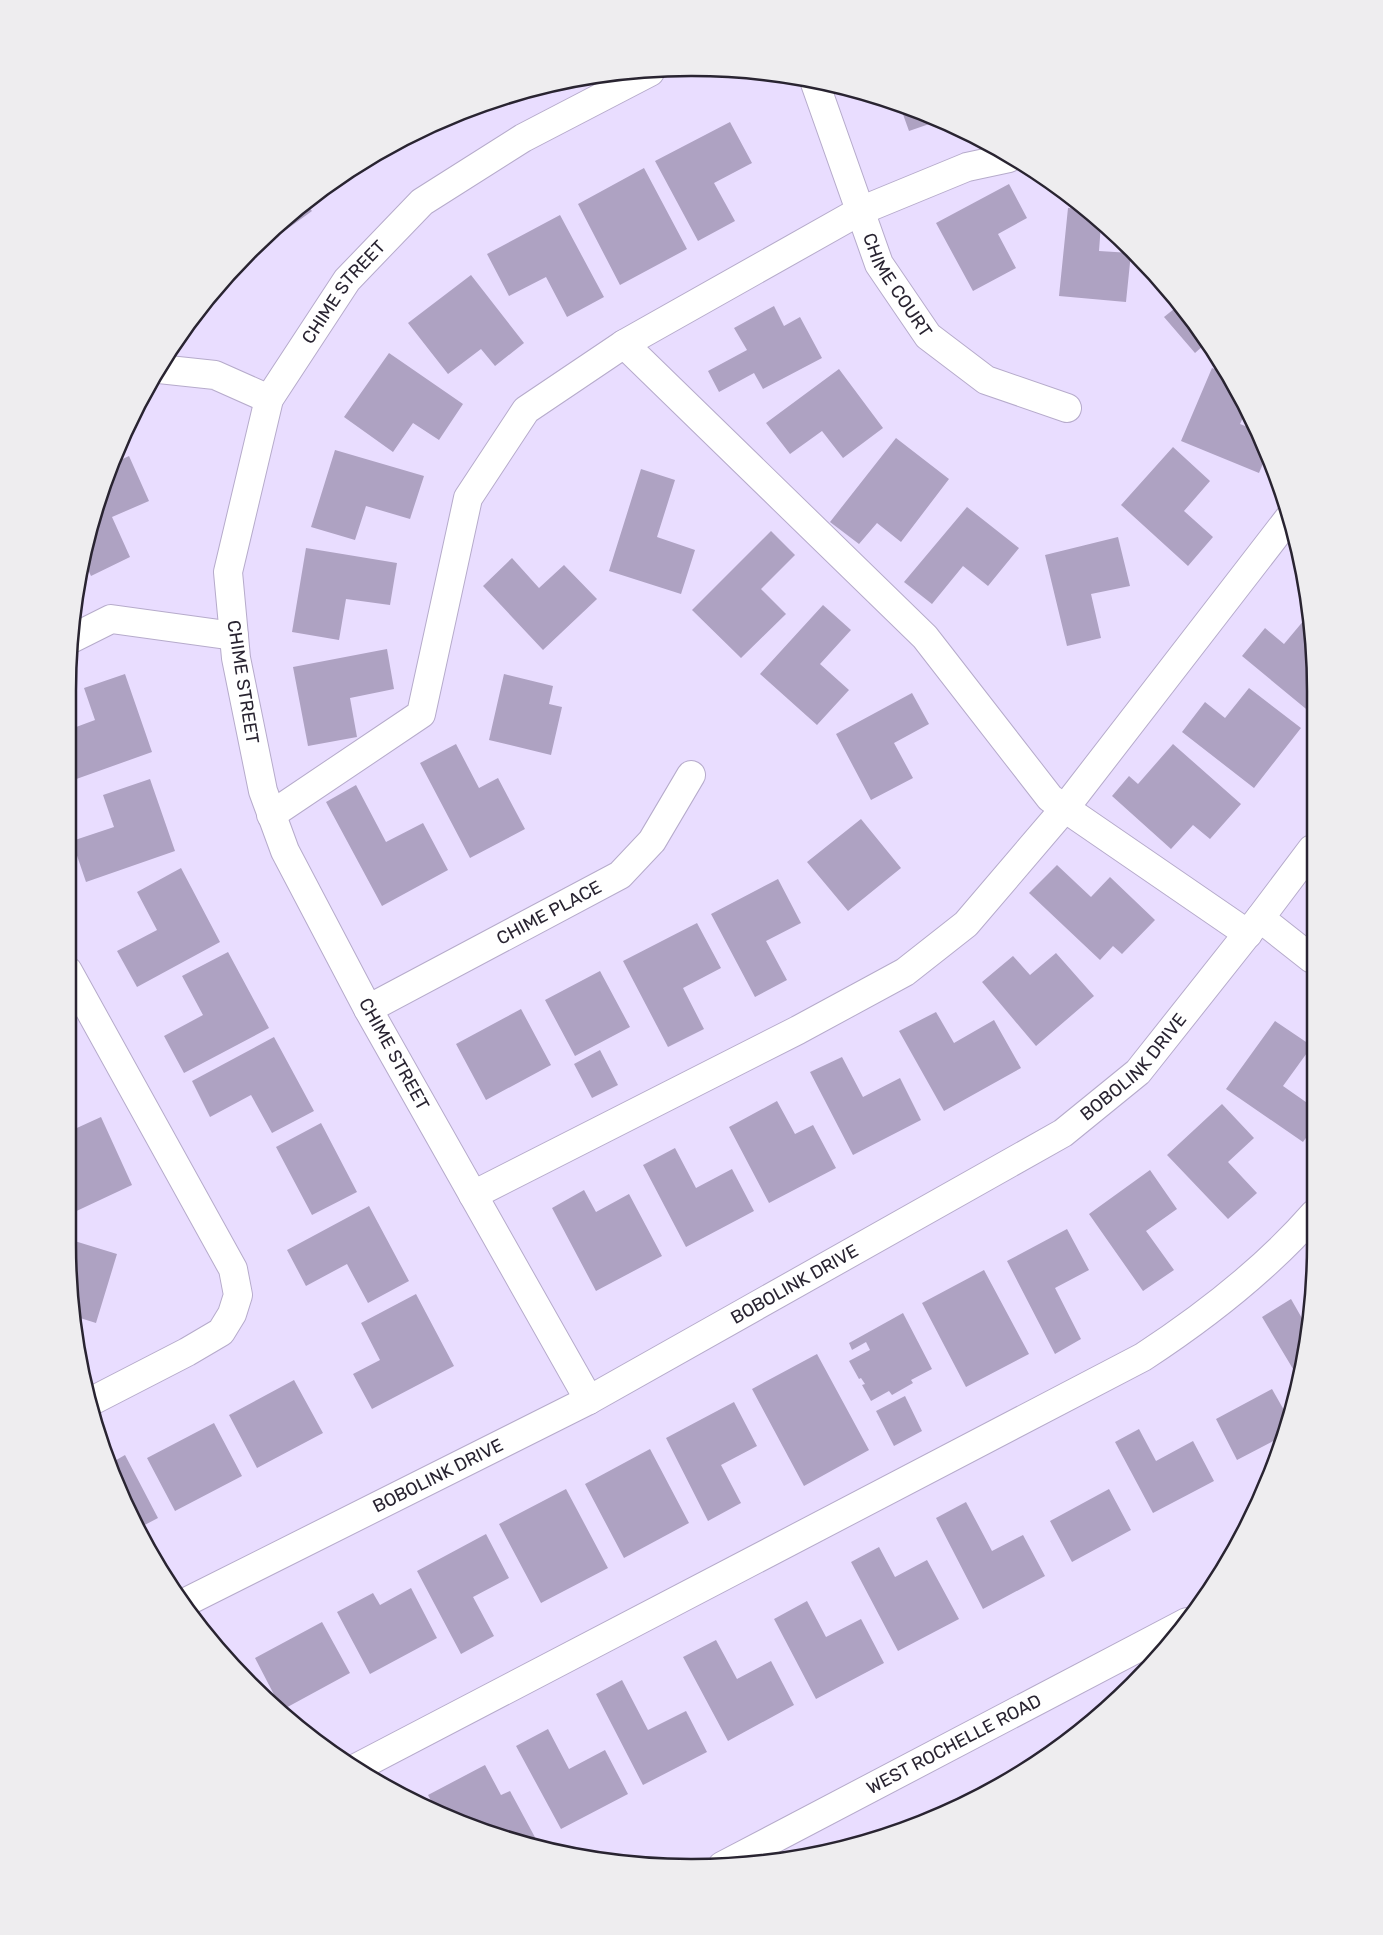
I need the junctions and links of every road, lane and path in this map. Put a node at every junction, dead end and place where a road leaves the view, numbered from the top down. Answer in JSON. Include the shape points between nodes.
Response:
{"nodes":[{"id":1,"x":636,"y":80,"type":"edge"},
{"id":2,"x":818,"y":89,"type":"edge"},
{"id":3,"x":1000,"y":160,"type":"edge"},
{"id":4,"x":860,"y":211,"type":"junction"},
{"id":5,"x":624,"y":344,"type":"junction"},
{"id":6,"x":168,"y":370,"type":"edge"},
{"id":7,"x":269,"y":399,"type":"junction"},
{"id":8,"x":1066,"y":408,"type":"dead end"},
{"id":9,"x":1284,"y":525,"type":"edge"},
{"id":10,"x":80,"y":635,"type":"edge"},
{"id":11,"x":234,"y":636,"type":"junction"},
{"id":12,"x":691,"y":775,"type":"dead end"},
{"id":13,"x":1064,"y":808,"type":"junction"},
{"id":14,"x":271,"y":815,"type":"junction"},
{"id":15,"x":1307,"y":856,"type":"edge"},
{"id":16,"x":1254,"y":926,"type":"junction"},
{"id":17,"x":1307,"y":956,"type":"edge"},
{"id":18,"x":76,"y":985,"type":"edge"},
{"id":19,"x":368,"y":1010,"type":"junction"},
{"id":20,"x":473,"y":1195,"type":"junction"},
{"id":21,"x":1307,"y":1222,"type":"edge"},
{"id":22,"x":96,"y":1399,"type":"edge"},
{"id":23,"x":590,"y":1400,"type":"junction"},
{"id":24,"x":190,"y":1600,"type":"edge"},
{"id":25,"x":1169,"y":1632,"type":"edge"},
{"id":26,"x":364,"y":1764,"type":"edge"},
{"id":27,"x":741,"y":1856,"type":"edge"}],
"edges":[{"from":1,"to":7,"type":"street","name":"CHIME STREET","via":[[524,138],[422,202],[347,280]]},
{"from":2,"to":4,"type":"street","name":"CHIME COURT"},
{"from":3,"to":4,"type":"street","via":[[966,167]]},
{"from":4,"to":5,"type":"street"},
{"from":4,"to":8,"type":"street","name":"CHIME COURT","via":[[879,264],[928,336],[986,380]]},
{"from":5,"to":13,"type":"street","via":[[925,637],[1050,798]]},
{"from":5,"to":14,"type":"street","via":[[526,410],[468,498],[421,714]]},
{"from":6,"to":7,"type":"street","via":[[214,375]]},
{"from":7,"to":11,"type":"street","name":"CHIME STREET","via":[[228,572]]},
{"from":9,"to":13,"type":"street"},
{"from":10,"to":11,"type":"street","via":[[111,620]]},
{"from":11,"to":14,"type":"street","name":"CHIME STREET","via":[[261,782]]},
{"from":12,"to":19,"type":"street","name":"CHIME PLACE","via":[[652,841],[620,876]]},
{"from":13,"to":16,"type":"street"},
{"from":13,"to":20,"type":"street","via":[[966,924],[905,972]]},
{"from":14,"to":19,"type":"street","name":"CHIME STREET","via":[[285,851]]},
{"from":15,"to":16,"type":"street","name":"BOBOLINK DRIVE"},
{"from":16,"to":17,"type":"street"},
{"from":16,"to":23,"type":"street","name":"BOBOLINK DRIVE","via":[[1138,1072],[1063,1133]]},
{"from":18,"to":22,"type":"street","via":[[233,1269],[238,1295],[221,1332]]},
{"from":19,"to":20,"type":"street","name":"CHIME STREET"},
{"from":20,"to":23,"type":"street","name":"CHIME STREET"},
{"from":21,"to":26,"type":"street","via":[[1291,1240],[1195,1323],[1142,1357]]},
{"from":23,"to":24,"type":"street","name":"BOBOLINK DRIVE"},
{"from":25,"to":27,"type":"street","name":"WEST ROCHELLE ROAD"}]}
